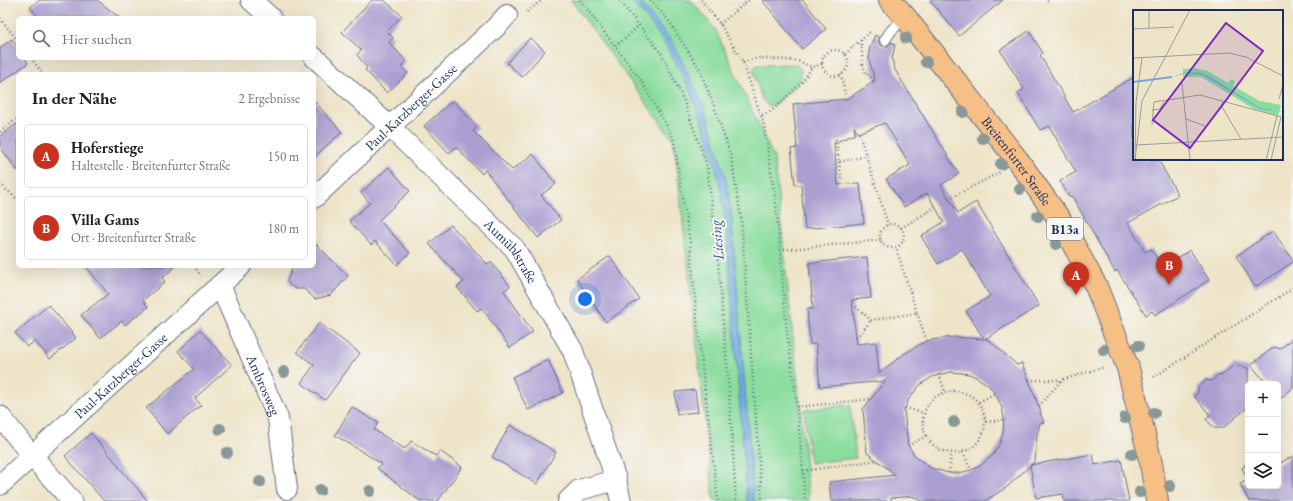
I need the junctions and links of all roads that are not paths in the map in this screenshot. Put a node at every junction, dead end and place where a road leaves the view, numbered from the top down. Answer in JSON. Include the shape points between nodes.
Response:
{"nodes":[{"id":1,"x":251,"y":0,"type":"edge"},
{"id":2,"x":890,"y":0,"type":"edge"},
{"id":3,"x":269,"y":16,"type":"edge"},
{"id":4,"x":507,"y":16,"type":"dead end"},
{"id":5,"x":905,"y":17,"type":"junction"},
{"id":6,"x":885,"y":40,"type":"dead end"},
{"id":7,"x":316,"y":59,"type":"edge"},
{"id":8,"x":390,"y":127,"type":"junction"},
{"id":9,"x":316,"y":196,"type":"edge"},
{"id":10,"x":239,"y":268,"type":"edge"},
{"id":11,"x":220,"y":285,"type":"junction"},
{"id":12,"x":0,"y":416,"type":"edge"},
{"id":13,"x":32,"y":456,"type":"junction"},
{"id":14,"x":616,"y":480,"type":"junction"},
{"id":15,"x":0,"y":485,"type":"edge"},
{"id":16,"x":287,"y":490,"type":"dead end"},
{"id":17,"x":72,"y":501,"type":"edge"},
{"id":18,"x":568,"y":501,"type":"edge"},
{"id":19,"x":622,"y":501,"type":"edge"},
{"id":20,"x":1157,"y":501,"type":"edge"}],
"edges":[{"from":1,"to":3,"type":"street"},
{"from":2,"to":5,"type":"main road","name":"Breitenfurter Straße","number":"B13a"},
{"from":4,"to":8,"type":"street","name":"Paul-Katzberger-Gasse"},
{"from":5,"to":6,"type":"lane"},
{"from":5,"to":20,"type":"main road","name":"Breitenfurter Straße","number":"B13a","via":[[1019,162],[1060,220],[1096,286],[1128,368],[1151,463]]},
{"from":7,"to":8,"type":"street","name":"Aumühlstraße"},
{"from":8,"to":9,"type":"street","name":"Paul-Katzberger-Gasse"},
{"from":8,"to":14,"type":"street","name":"Aumühlstraße","via":[[515,249],[572,351]]},
{"from":10,"to":11,"type":"street","name":"Paul-Katzberger-Gasse"},
{"from":11,"to":13,"type":"street","name":"Paul-Katzberger-Gasse"},
{"from":11,"to":16,"type":"street","name":"Ambrosweg","via":[[278,418]]},
{"from":12,"to":13,"type":"street"},
{"from":13,"to":15,"type":"street","name":"Paul-Katzberger-Gasse"},
{"from":13,"to":17,"type":"street"},
{"from":14,"to":18,"type":"street","via":[[579,490]]},
{"from":14,"to":19,"type":"street","name":"Aumühlstraße"}]}
